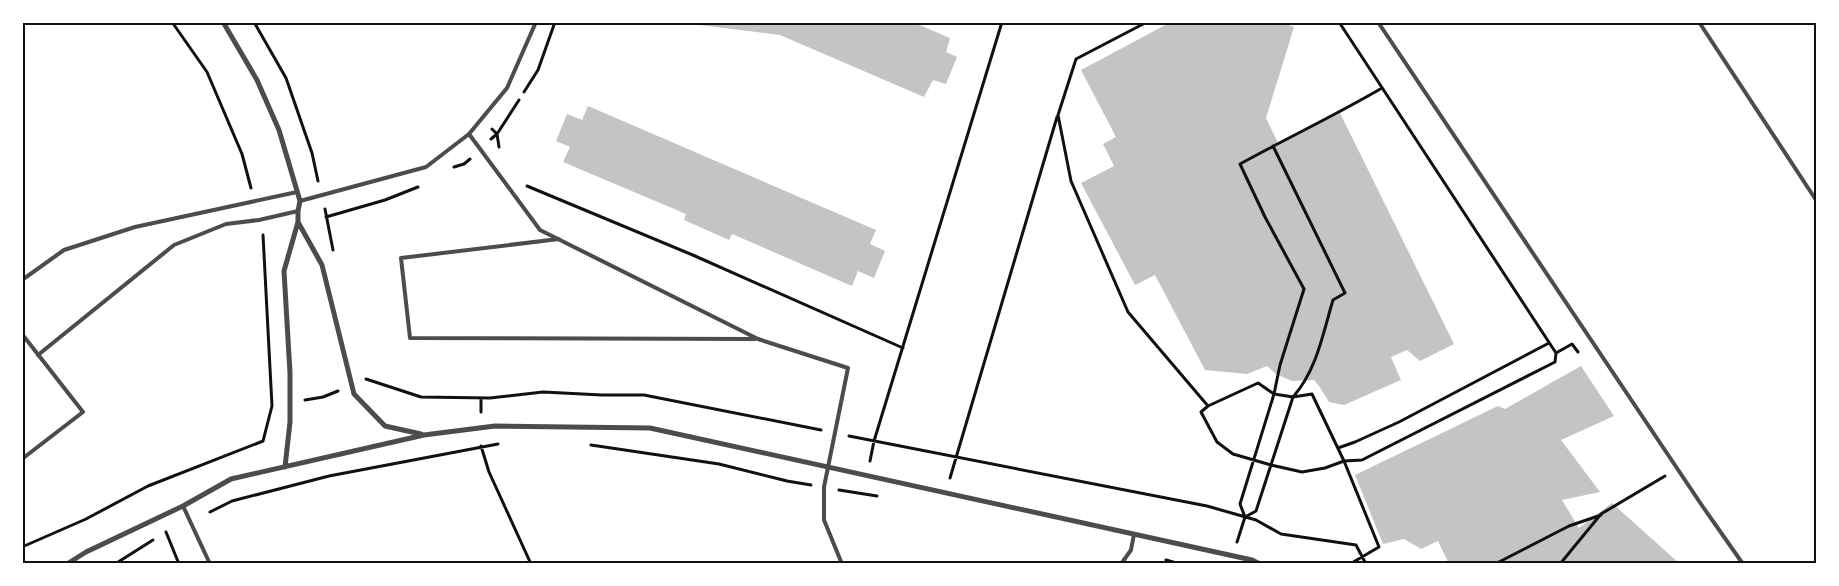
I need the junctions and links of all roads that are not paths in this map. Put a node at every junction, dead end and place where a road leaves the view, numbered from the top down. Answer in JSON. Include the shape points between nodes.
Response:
{"nodes":[{"id":1,"x":223,"y":22,"type":"edge"},
{"id":2,"x":536,"y":22,"type":"edge"},
{"id":3,"x":1378,"y":22,"type":"edge"},
{"id":4,"x":1699,"y":22,"type":"edge"},
{"id":5,"x":469,"y":134,"type":"junction"},
{"id":6,"x":297,"y":192,"type":"junction"},
{"id":7,"x":1816,"y":200,"type":"edge"},
{"id":8,"x":300,"y":201,"type":"junction"},
{"id":9,"x":298,"y":211,"type":"junction"},
{"id":10,"x":298,"y":222,"type":"junction"},
{"id":11,"x":559,"y":239,"type":"junction"},
{"id":12,"x":22,"y":280,"type":"edge"},
{"id":13,"x":22,"y":334,"type":"edge"},
{"id":14,"x":758,"y":340,"type":"junction"},
{"id":15,"x":38,"y":355,"type":"junction"},
{"id":16,"x":424,"y":435,"type":"junction"},
{"id":17,"x":22,"y":459,"type":"edge"},
{"id":18,"x":285,"y":467,"type":"junction"},
{"id":19,"x":829,"y":468,"type":"junction"},
{"id":20,"x":183,"y":506,"type":"junction"},
{"id":21,"x":1134,"y":534,"type":"junction"},
{"id":22,"x":67,"y":564,"type":"edge"},
{"id":23,"x":210,"y":564,"type":"edge"},
{"id":24,"x":842,"y":564,"type":"edge"},
{"id":25,"x":1120,"y":564,"type":"edge"},
{"id":26,"x":1260,"y":564,"type":"edge"},
{"id":27,"x":1743,"y":564,"type":"edge"}],
"edges":[{"from":1,"to":6,"type":"street","via":[[257,80],[279,130]]},
{"from":2,"to":5,"type":"lane","via":[[507,88]]},
{"from":3,"to":27,"type":"lane"},
{"from":4,"to":7,"type":"lane"},
{"from":5,"to":8,"type":"lane","via":[[426,168]]},
{"from":5,"to":11,"type":"lane","via":[[540,230]]},
{"from":6,"to":8,"type":"street"},
{"from":6,"to":12,"type":"lane","via":[[135,227],[64,250]]},
{"from":8,"to":9,"type":"street"},
{"from":9,"to":10,"type":"street"},
{"from":9,"to":15,"type":"lane","via":[[226,224],[174,245]]},
{"from":10,"to":16,"type":"street","via":[[322,265],[354,394],[385,426]]},
{"from":10,"to":18,"type":"street","via":[[284,271],[290,373],[290,422]]},
{"from":11,"to":14,"type":"lane"},
{"from":11,"to":14,"type":"lane","via":[[401,258],[410,338]]},
{"from":13,"to":15,"type":"lane"},
{"from":14,"to":19,"type":"lane","via":[[848,368]]},
{"from":15,"to":17,"type":"lane","via":[[83,412]]},
{"from":16,"to":18,"type":"street"},
{"from":16,"to":19,"type":"street","via":[[496,426],[650,428]]},
{"from":18,"to":20,"type":"street","via":[[231,479]]},
{"from":19,"to":21,"type":"street"},
{"from":19,"to":24,"type":"lane","via":[[824,487],[824,520]]},
{"from":20,"to":22,"type":"street"},
{"from":20,"to":23,"type":"lane"},
{"from":21,"to":25,"type":"lane","via":[[1131,550]]},
{"from":21,"to":26,"type":"street"}]}
